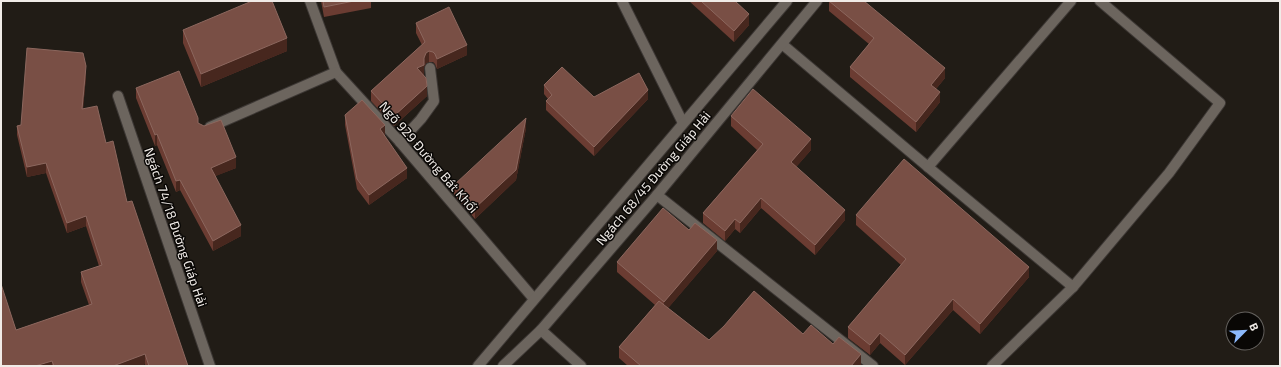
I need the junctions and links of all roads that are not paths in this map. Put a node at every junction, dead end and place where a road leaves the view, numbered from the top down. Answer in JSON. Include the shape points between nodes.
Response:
{"nodes":[{"id":1,"x":310,"y":1,"type":"edge"},
{"id":2,"x":622,"y":1,"type":"edge"},
{"id":3,"x":787,"y":1,"type":"edge"},
{"id":4,"x":817,"y":1,"type":"edge"},
{"id":5,"x":1072,"y":1,"type":"edge"},
{"id":6,"x":1100,"y":1,"type":"edge"},
{"id":7,"x":782,"y":44,"type":"junction"},
{"id":8,"x":430,"y":68,"type":"dead end"},
{"id":9,"x":336,"y":72,"type":"junction"},
{"id":10,"x":118,"y":96,"type":"dead end"},
{"id":11,"x":683,"y":123,"type":"junction"},
{"id":12,"x":204,"y":130,"type":"edge"},
{"id":13,"x":400,"y":142,"type":"junction"},
{"id":14,"x":928,"y":168,"type":"junction"},
{"id":15,"x":657,"y":195,"type":"junction"},
{"id":16,"x":1073,"y":287,"type":"junction"},
{"id":17,"x":534,"y":299,"type":"junction"},
{"id":18,"x":541,"y":330,"type":"junction"},
{"id":19,"x":210,"y":366,"type":"edge"},
{"id":20,"x":478,"y":366,"type":"edge"},
{"id":21,"x":503,"y":366,"type":"edge"},
{"id":22,"x":581,"y":366,"type":"edge"},
{"id":23,"x":873,"y":366,"type":"edge"},
{"id":24,"x":992,"y":366,"type":"edge"}],
"edges":[{"from":1,"to":9,"type":"street","name":"Ngõ 929 Đường Bát Khối"},
{"from":2,"to":11,"type":"street"},
{"from":3,"to":11,"type":"street","name":"Ngách 68/45 Đường Giáp Hải"},
{"from":4,"to":7,"type":"street","name":"Ngách 68/45 Đường Giáp Hải"},
{"from":5,"to":14,"type":"street"},
{"from":6,"to":16,"type":"street","via":[[1220,103],[1169,173]]},
{"from":7,"to":14,"type":"street"},
{"from":7,"to":15,"type":"street","name":"Ngách 68/45 Đường Giáp Hải"},
{"from":8,"to":13,"type":"street","via":[[434,101]]},
{"from":9,"to":12,"type":"street"},
{"from":9,"to":13,"type":"street","name":"Ngõ 929 Đường Bát Khối"},
{"from":10,"to":19,"type":"street","name":"Ngách 74/18 Đường Giáp Hải"},
{"from":11,"to":17,"type":"street","name":"Ngách 68/45 Đường Giáp Hải"},
{"from":13,"to":17,"type":"street","name":"Ngõ 929 Đường Bát Khối"},
{"from":14,"to":16,"type":"street"},
{"from":15,"to":18,"type":"street","name":"Ngách 68/45 Đường Giáp Hải"},
{"from":15,"to":23,"type":"street"},
{"from":16,"to":24,"type":"street"},
{"from":17,"to":20,"type":"street","name":"Ngách 68/45 Đường Giáp Hải"},
{"from":18,"to":21,"type":"street","name":"Ngách 68/45 Đường Giáp Hải"},
{"from":18,"to":22,"type":"street"}]}
